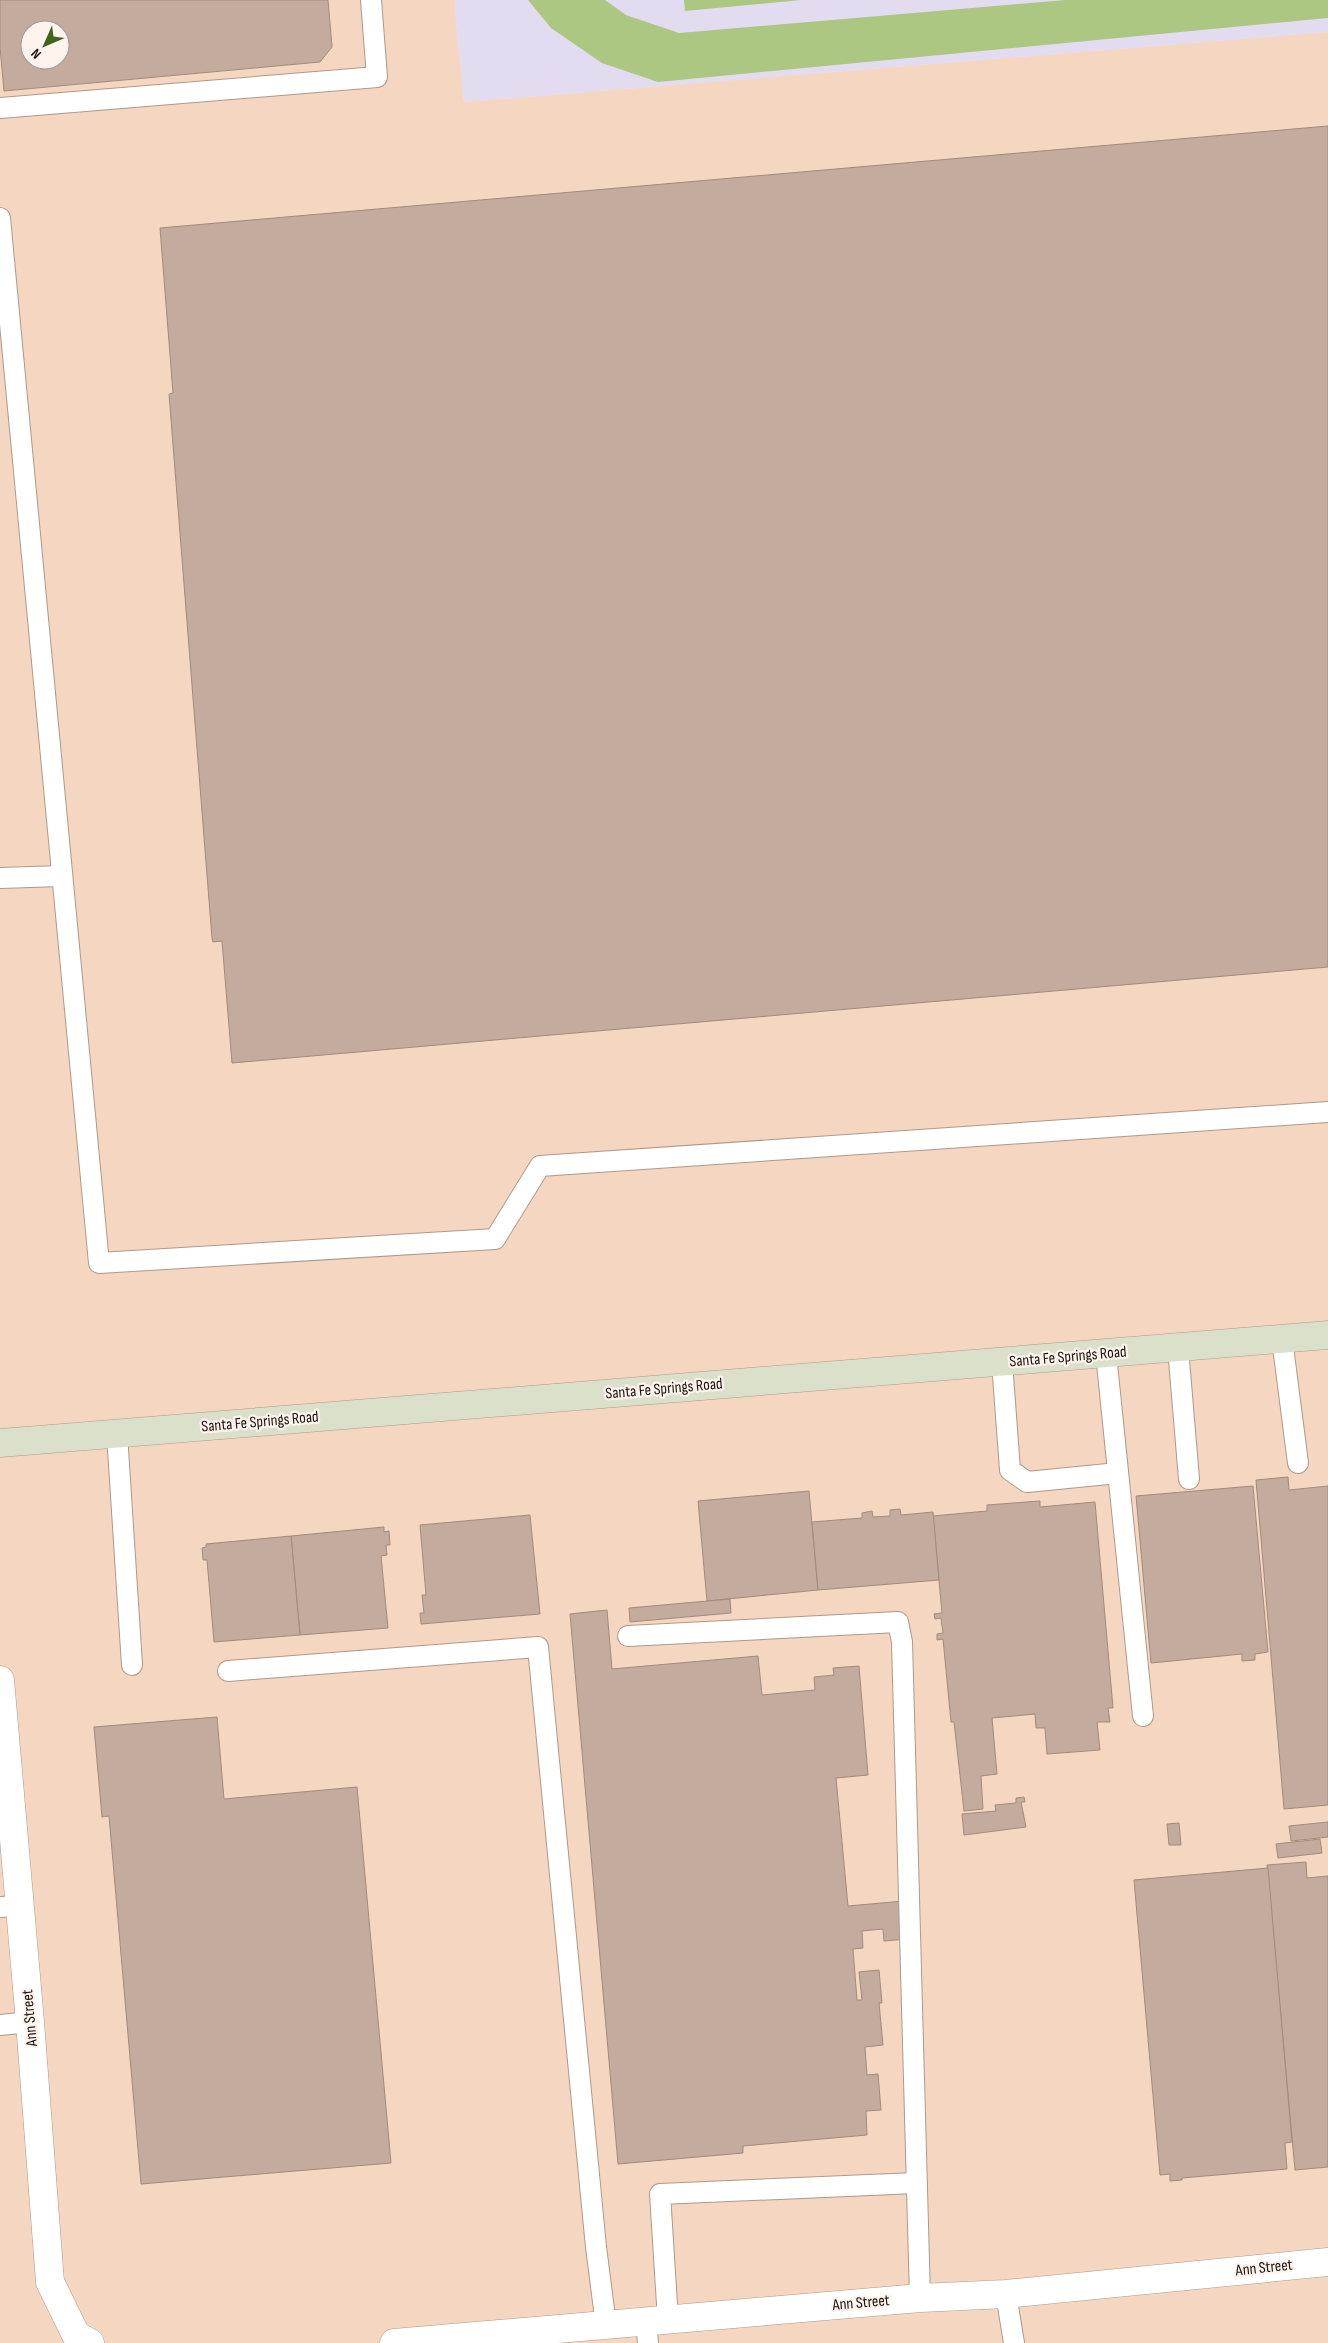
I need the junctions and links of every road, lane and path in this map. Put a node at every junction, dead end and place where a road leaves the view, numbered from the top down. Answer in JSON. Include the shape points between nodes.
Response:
{"nodes":[{"id":1,"x":371,"y":0,"type":"edge"},
{"id":2,"x":0,"y":108,"type":"edge"},
{"id":3,"x":0,"y":218,"type":"edge"},
{"id":4,"x":6,"y":357,"type":"edge"},
{"id":5,"x":62,"y":876,"type":"junction"},
{"id":6,"x":0,"y":878,"type":"edge"},
{"id":7,"x":1328,"y":1112,"type":"edge"},
{"id":8,"x":1328,"y":1336,"type":"edge"},
{"id":9,"x":1282,"y":1339,"type":"junction"},
{"id":10,"x":1178,"y":1348,"type":"junction"},
{"id":11,"x":1106,"y":1354,"type":"junction"},
{"id":12,"x":1002,"y":1362,"type":"junction"},
{"id":13,"x":117,"y":1434,"type":"junction"},
{"id":14,"x":0,"y":1443,"type":"edge"},
{"id":15,"x":1298,"y":1463,"type":"dead end"},
{"id":16,"x":1118,"y":1472,"type":"junction"},
{"id":17,"x":1189,"y":1479,"type":"dead end"},
{"id":18,"x":628,"y":1636,"type":"dead end"},
{"id":19,"x":132,"y":1665,"type":"dead end"},
{"id":20,"x":228,"y":1671,"type":"dead end"},
{"id":21,"x":0,"y":1680,"type":"edge"},
{"id":22,"x":1143,"y":1716,"type":"dead end"},
{"id":23,"x":10,"y":1906,"type":"edge"},
{"id":24,"x":30,"y":2022,"type":"junction"},
{"id":25,"x":0,"y":2025,"type":"edge"},
{"id":26,"x":916,"y":2183,"type":"junction"},
{"id":27,"x":1328,"y":2262,"type":"edge"},
{"id":28,"x":1006,"y":2294,"type":"junction"},
{"id":29,"x":920,"y":2298,"type":"junction"},
{"id":30,"x":606,"y":2325,"type":"junction"},
{"id":31,"x":654,"y":2328,"type":"edge"},
{"id":32,"x":487,"y":2339,"type":"edge"},
{"id":33,"x":76,"y":2340,"type":"edge"},
{"id":34,"x":394,"y":2343,"type":"edge"},
{"id":35,"x":1014,"y":2343,"type":"edge"}],
"edges":[{"from":1,"to":2,"type":"lane","via":[[377,77]]},
{"from":3,"to":4,"type":"lane"},
{"from":4,"to":5,"type":"lane"},
{"from":5,"to":6,"type":"lane"},
{"from":5,"to":7,"type":"lane","via":[[99,1263],[496,1240],[540,1166]]},
{"from":8,"to":9,"type":"main road","name":"Santa Fe Springs Road"},
{"from":9,"to":10,"type":"main road","name":"Santa Fe Springs Road"},
{"from":9,"to":15,"type":"lane"},
{"from":10,"to":11,"type":"main road","name":"Santa Fe Springs Road"},
{"from":10,"to":17,"type":"lane"},
{"from":11,"to":12,"type":"main road","name":"Santa Fe Springs Road"},
{"from":11,"to":16,"type":"lane"},
{"from":12,"to":13,"type":"main road","name":"Santa Fe Springs Road"},
{"from":12,"to":16,"type":"lane","via":[[1010,1470],[1027,1482]]},
{"from":13,"to":14,"type":"main road","name":"Santa Fe Springs Road"},
{"from":13,"to":19,"type":"lane"},
{"from":16,"to":22,"type":"lane"},
{"from":18,"to":26,"type":"lane","via":[[898,1622],[902,1642]]},
{"from":20,"to":30,"type":"lane","via":[[538,1647]]},
{"from":21,"to":23,"type":"street","name":"Ann Street"},
{"from":23,"to":24,"type":"street","name":"Ann Street"},
{"from":24,"to":25,"type":"lane"},
{"from":24,"to":33,"type":"street","name":"Ann Street","via":[[50,2282]]},
{"from":26,"to":29,"type":"lane"},
{"from":26,"to":31,"type":"lane","via":[[660,2194]]},
{"from":27,"to":28,"type":"street","name":"Ann Street"},
{"from":28,"to":29,"type":"street","name":"Ann Street"},
{"from":28,"to":35,"type":"lane"},
{"from":29,"to":31,"type":"street","name":"Ann Street"},
{"from":30,"to":31,"type":"street","name":"Ann Street"},
{"from":30,"to":32,"type":"street","name":"Ann Street"},
{"from":32,"to":34,"type":"street","name":"Ann Street"}]}
